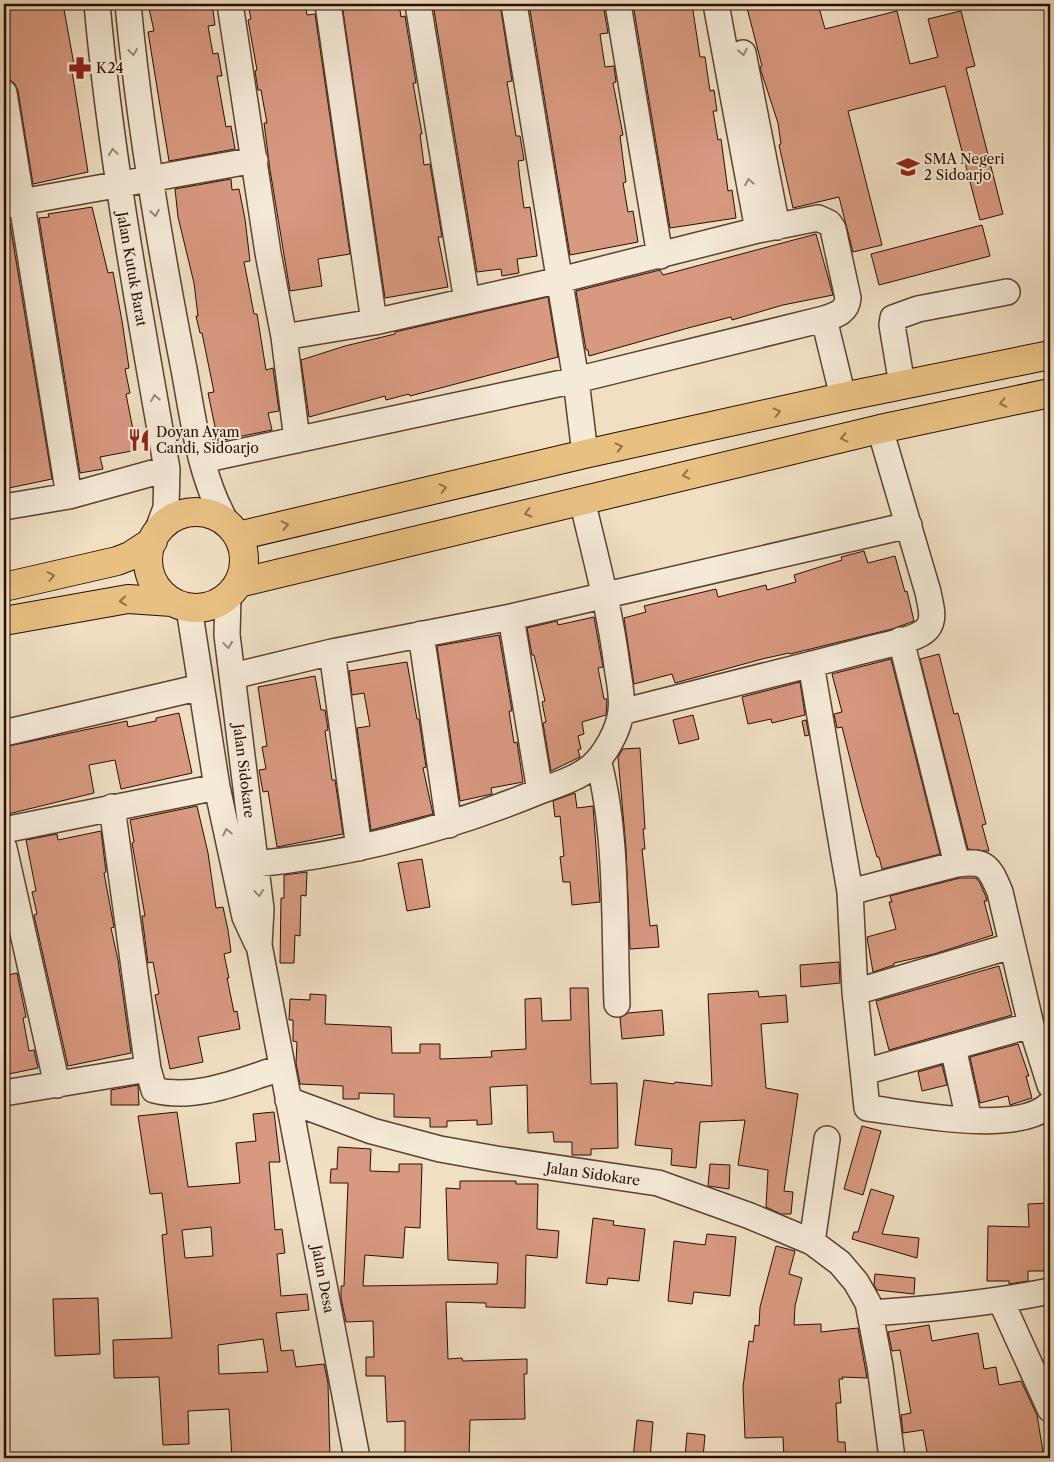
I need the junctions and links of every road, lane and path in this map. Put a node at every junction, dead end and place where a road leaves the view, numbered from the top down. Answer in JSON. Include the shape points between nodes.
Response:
{"nodes":[{"id":1,"x":97,"y":4,"type":"edge"},
{"id":2,"x":128,"y":4,"type":"edge"},
{"id":3,"x":230,"y":4,"type":"edge"},
{"id":4,"x":328,"y":4,"type":"edge"},
{"id":5,"x":418,"y":4,"type":"edge"},
{"id":6,"x":514,"y":4,"type":"edge"},
{"id":7,"x":618,"y":4,"type":"edge"},
{"id":8,"x":716,"y":4,"type":"edge"},
{"id":9,"x":733,"y":4,"type":"edge"},
{"id":10,"x":740,"y":80,"type":"junction"},
{"id":11,"x":4,"y":93,"type":"edge"},
{"id":12,"x":255,"y":160,"type":"junction"},
{"id":13,"x":150,"y":180,"type":"junction"},
{"id":14,"x":118,"y":185,"type":"junction"},
{"id":15,"x":13,"y":204,"type":"edge"},
{"id":16,"x":768,"y":229,"type":"junction"},
{"id":17,"x":660,"y":256,"type":"junction"},
{"id":18,"x":560,"y":280,"type":"junction"},
{"id":19,"x":1007,"y":292,"type":"dead end"},
{"id":20,"x":467,"y":301,"type":"junction"},
{"id":21,"x":824,"y":319,"type":"junction"},
{"id":22,"x":374,"y":322,"type":"junction"},
{"id":23,"x":284,"y":337,"type":"junction"},
{"id":24,"x":1049,"y":360,"type":"edge"},
{"id":25,"x":576,"y":380,"type":"junction"},
{"id":26,"x":902,"y":385,"type":"junction"},
{"id":27,"x":1050,"y":393,"type":"edge"},
{"id":28,"x":843,"y":397,"type":"junction"},
{"id":29,"x":880,"y":429,"type":"junction"},
{"id":30,"x":298,"y":440,"type":"junction"},
{"id":31,"x":584,"y":454,"type":"junction"},
{"id":32,"x":202,"y":460,"type":"junction"},
{"id":33,"x":167,"y":470,"type":"junction"},
{"id":34,"x":69,"y":496,"type":"junction"},
{"id":35,"x":582,"y":500,"type":"junction"},
{"id":36,"x":4,"y":507,"type":"edge"},
{"id":37,"x":909,"y":525,"type":"junction"},
{"id":38,"x":232,"y":529,"type":"junction"},
{"id":39,"x":155,"y":536,"type":"junction"},
{"id":40,"x":4,"y":587,"type":"edge"},
{"id":41,"x":233,"y":590,"type":"junction"},
{"id":42,"x":604,"y":596,"type":"junction"},
{"id":43,"x":181,"y":605,"type":"junction"},
{"id":44,"x":511,"y":617,"type":"junction"},
{"id":45,"x":4,"y":621,"type":"edge"},
{"id":46,"x":420,"y":634,"type":"junction"},
{"id":47,"x":901,"y":640,"type":"junction"},
{"id":48,"x":332,"y":652,"type":"junction"},
{"id":49,"x":811,"y":664,"type":"junction"},
{"id":50,"x":233,"y":676,"type":"junction"},
{"id":51,"x":200,"y":687,"type":"junction"},
{"id":52,"x":621,"y":712,"type":"junction"},
{"id":53,"x":4,"y":733,"type":"edge"},
{"id":54,"x":598,"y":760,"type":"junction"},
{"id":55,"x":217,"y":787,"type":"junction"},
{"id":56,"x":540,"y":791,"type":"junction"},
{"id":57,"x":112,"y":807,"type":"junction"},
{"id":58,"x":449,"y":825,"type":"junction"},
{"id":59,"x":4,"y":830,"type":"edge"},
{"id":60,"x":4,"y":848,"type":"edge"},
{"id":61,"x":359,"y":848,"type":"junction"},
{"id":62,"x":256,"y":864,"type":"junction"},
{"id":63,"x":957,"y":864,"type":"junction"},
{"id":64,"x":850,"y":892,"type":"junction"},
{"id":65,"x":258,"y":945,"type":"junction"},
{"id":66,"x":1011,"y":946,"type":"junction"},
{"id":67,"x":855,"y":992,"type":"junction"},
{"id":68,"x":617,"y":1004,"type":"dead end"},
{"id":69,"x":1032,"y":1025,"type":"junction"},
{"id":70,"x":953,"y":1047,"type":"junction"},
{"id":71,"x":281,"y":1068,"type":"junction"},
{"id":72,"x":148,"y":1070,"type":"junction"},
{"id":73,"x":864,"y":1072,"type":"junction"},
{"id":74,"x":57,"y":1085,"type":"junction"},
{"id":75,"x":1050,"y":1086,"type":"edge"},
{"id":76,"x":4,"y":1093,"type":"edge"},
{"id":77,"x":288,"y":1100,"type":"junction"},
{"id":78,"x":1050,"y":1104,"type":"edge"},
{"id":79,"x":969,"y":1120,"type":"junction"},
{"id":80,"x":827,"y":1139,"type":"dead end"},
{"id":81,"x":812,"y":1242,"type":"junction"},
{"id":82,"x":1050,"y":1291,"type":"edge"},
{"id":83,"x":1001,"y":1301,"type":"junction"},
{"id":84,"x":871,"y":1312,"type":"junction"},
{"id":85,"x":1050,"y":1410,"type":"edge"},
{"id":86,"x":357,"y":1458,"type":"edge"},
{"id":87,"x":892,"y":1458,"type":"edge"}],
"edges":[{"from":14,"to":1,"type":"street","name":"Jalan Kutuk Barat","one_way":true},
{"from":2,"to":13,"type":"street","one_way":true},
{"from":3,"to":12,"type":"street"},
{"from":4,"to":22,"type":"street"},
{"from":5,"to":20,"type":"street"},
{"from":6,"to":18,"type":"street"},
{"from":7,"to":17,"type":"street"},
{"from":8,"to":10,"type":"street"},
{"from":9,"to":10,"type":"street","one_way":true},
{"from":10,"to":16,"type":"street"},
{"from":11,"to":15,"type":"street"},
{"from":12,"to":13,"type":"street"},
{"from":12,"to":23,"type":"street"},
{"from":13,"to":14,"type":"street"},
{"from":13,"to":32,"type":"street","one_way":true},
{"from":14,"to":15,"type":"street"},
{"from":33,"to":14,"type":"street","name":"Jalan Kutuk Barat","one_way":true},
{"from":15,"to":34,"type":"street"},
{"from":16,"to":17,"type":"street"},
{"from":16,"to":21,"type":"street","via":[[818,218],[833,228],[848,304],[842,312]]},
{"from":17,"to":18,"type":"street"},
{"from":18,"to":20,"type":"street"},
{"from":18,"to":25,"type":"street"},
{"from":19,"to":26,"type":"street","via":[[918,309],[893,318]]},
{"from":20,"to":22,"type":"street"},
{"from":21,"to":25,"type":"street"},
{"from":21,"to":28,"type":"street"},
{"from":22,"to":23,"type":"street"},
{"from":23,"to":30,"type":"street"},
{"from":24,"to":26,"type":"main road"},
{"from":25,"to":30,"type":"street"},
{"from":25,"to":31,"type":"street"},
{"from":26,"to":28,"type":"main road"},
{"from":27,"to":29,"type":"main road","one_way":true},
{"from":31,"to":28,"type":"main road","one_way":true},
{"from":29,"to":35,"type":"main road","one_way":true},
{"from":29,"to":37,"type":"street"},
{"from":30,"to":32,"type":"street"},
{"from":38,"to":31,"type":"main road","one_way":true},
{"from":32,"to":38,"type":"street","via":[[217,507]]},
{"from":33,"to":34,"type":"street"},
{"from":33,"to":39,"type":"street","name":"Jalan Kutuk Barat","via":[[166,508]]},
{"from":34,"to":36,"type":"street"},
{"from":35,"to":41,"type":"main road","one_way":true},
{"from":35,"to":42,"type":"street"},
{"from":37,"to":42,"type":"street"},
{"from":37,"to":47,"type":"street","via":[[932,613],[926,630]]},
{"from":38,"to":39,"type":"main road","via":[[213,515],[185,513],[172,518]]},
{"from":38,"to":41,"type":"main road","via":[[243,551],[244,566]]},
{"from":40,"to":39,"type":"main road","one_way":true,"via":[[130,556]]},
{"from":39,"to":43,"type":"main road","via":[[148,561],[151,577],[160,591]]},
{"from":41,"to":43,"type":"main road","via":[[210,606]]},
{"from":41,"to":50,"type":"street","name":"Jalan Sidokare","one_way":true,"via":[[226,622]]},
{"from":42,"to":44,"type":"street"},
{"from":42,"to":52,"type":"street","via":[[615,651]]},
{"from":43,"to":45,"type":"main road","one_way":true,"via":[[128,599]]},
{"from":43,"to":51,"type":"street","name":"Jalan Sidokare"},
{"from":44,"to":46,"type":"street"},
{"from":44,"to":56,"type":"street"},
{"from":46,"to":48,"type":"street"},
{"from":46,"to":58,"type":"street"},
{"from":47,"to":49,"type":"street"},
{"from":47,"to":63,"type":"street"},
{"from":48,"to":50,"type":"street"},
{"from":48,"to":61,"type":"street"},
{"from":49,"to":52,"type":"street"},
{"from":49,"to":64,"type":"street"},
{"from":50,"to":62,"type":"street","name":"Jalan Sidokare"},
{"from":51,"to":53,"type":"street"},
{"from":51,"to":55,"type":"street","name":"Jalan Sidokare"},
{"from":52,"to":54,"type":"street","via":[[610,741]]},
{"from":54,"to":56,"type":"street","via":[[578,776]]},
{"from":54,"to":68,"type":"street","via":[[607,807],[613,880]]},
{"from":55,"to":57,"type":"street"},
{"from":65,"to":55,"type":"street","name":"Jalan Sidokare","one_way":true,"via":[[245,917]]},
{"from":56,"to":58,"type":"street"},
{"from":57,"to":59,"type":"street"},
{"from":57,"to":72,"type":"street"},
{"from":58,"to":61,"type":"street"},
{"from":60,"to":74,"type":"street"},
{"from":61,"to":62,"type":"street"},
{"from":62,"to":65,"type":"street","name":"Jalan Sidokare","one_way":true,"via":[[261,909]]},
{"from":63,"to":64,"type":"street"},
{"from":63,"to":66,"type":"street","via":[[974,862],[985,865],[992,873],[1000,892]]},
{"from":64,"to":67,"type":"street"},
{"from":65,"to":71,"type":"street","name":"Jalan Sidokare"},
{"from":66,"to":67,"type":"street"},
{"from":66,"to":69,"type":"street"},
{"from":67,"to":73,"type":"street"},
{"from":69,"to":70,"type":"street"},
{"from":69,"to":75,"type":"street"},
{"from":70,"to":73,"type":"street"},
{"from":70,"to":79,"type":"street"},
{"from":71,"to":72,"type":"street","via":[[216,1089],[168,1093],[154,1090]]},
{"from":71,"to":77,"type":"street","name":"Jalan Sidokare"},
{"from":72,"to":74,"type":"street"},
{"from":73,"to":79,"type":"street","via":[[867,1108]]},
{"from":74,"to":76,"type":"street"},
{"from":77,"to":81,"type":"street","name":"Jalan Sidokare","via":[[372,1131],[440,1148],[496,1160],[658,1183]]},
{"from":77,"to":86,"type":"street","name":"Jalan Desa"},
{"from":78,"to":79,"type":"street","via":[[1032,1116],[1004,1121]]},
{"from":80,"to":81,"type":"street"},
{"from":81,"to":84,"type":"street","name":"Jalan Sidokare","via":[[846,1269]]},
{"from":82,"to":83,"type":"street"},
{"from":83,"to":84,"type":"street"},
{"from":83,"to":85,"type":"street"},
{"from":84,"to":87,"type":"street","name":"Jalan Sidokare"}]}
